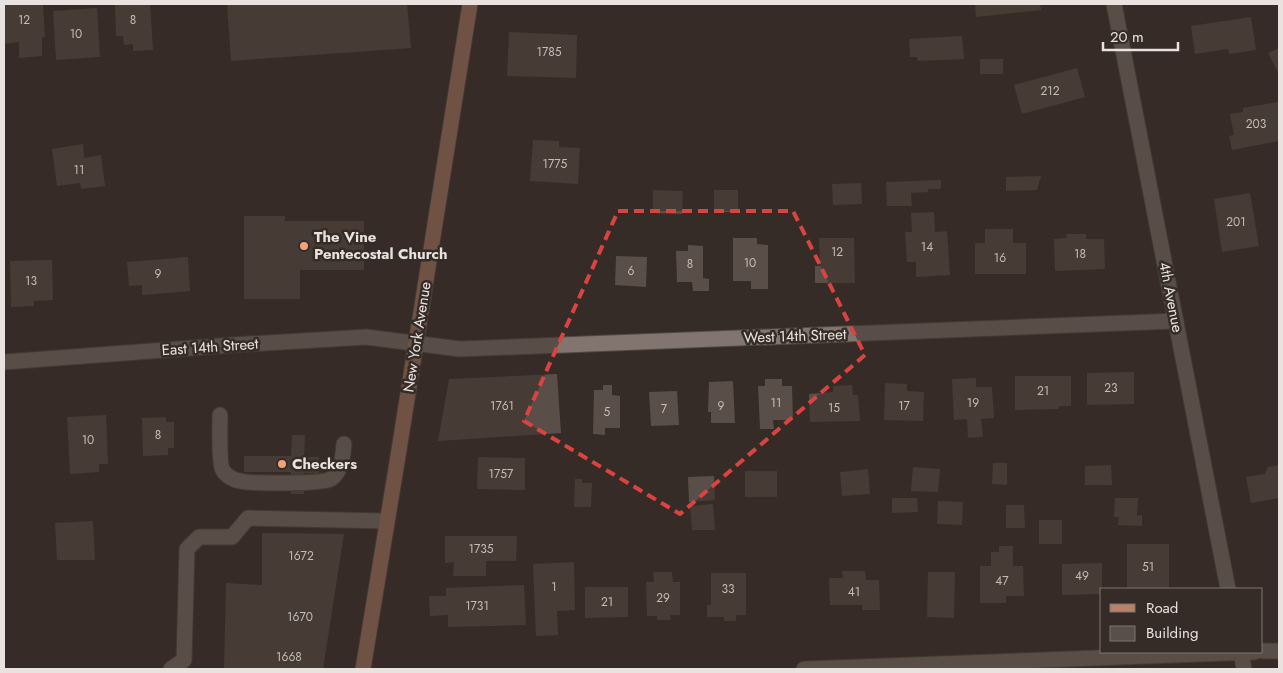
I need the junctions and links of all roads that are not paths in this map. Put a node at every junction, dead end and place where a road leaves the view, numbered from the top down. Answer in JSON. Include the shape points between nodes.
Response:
{"nodes":[{"id":1,"x":470,"y":4,"type":"edge"},
{"id":2,"x":1114,"y":4,"type":"edge"},
{"id":3,"x":1176,"y":321,"type":"junction"},
{"id":4,"x":416,"y":344,"type":"junction"},
{"id":5,"x":4,"y":362,"type":"edge"},
{"id":6,"x":220,"y":414,"type":"dead end"},
{"id":7,"x":344,"y":444,"type":"dead end"},
{"id":8,"x":388,"y":521,"type":"junction"},
{"id":9,"x":1228,"y":588,"type":"edge"},
{"id":10,"x":1279,"y":651,"type":"edge"},
{"id":11,"x":1263,"y":652,"type":"edge"},
{"id":12,"x":1215,"y":653,"type":"edge"},
{"id":13,"x":1241,"y":653,"type":"edge"},
{"id":14,"x":171,"y":669,"type":"edge"},
{"id":15,"x":362,"y":669,"type":"edge"},
{"id":16,"x":804,"y":669,"type":"edge"},
{"id":17,"x":1244,"y":669,"type":"edge"}],
"edges":[{"from":1,"to":4,"type":"main road","name":"New York Avenue"},
{"from":2,"to":3,"type":"street","name":"4th Avenue"},
{"from":3,"to":4,"type":"street","name":"West 14th Street","via":[[460,349]]},
{"from":3,"to":9,"type":"street","name":"4th Avenue"},
{"from":4,"to":5,"type":"street","name":"East 14th Street","via":[[366,337]]},
{"from":4,"to":8,"type":"main road","name":"New York Avenue"},
{"from":6,"to":7,"type":"street","via":[[222,468],[228,476],[239,481],[312,483],[331,480],[342,461]]},
{"from":8,"to":14,"type":"street","via":[[248,518],[232,537],[198,537],[187,549],[184,660]]},
{"from":8,"to":15,"type":"main road","name":"New York Avenue"},
{"from":10,"to":11,"type":"street"},
{"from":12,"to":16,"type":"street"},
{"from":13,"to":17,"type":"street"}]}
